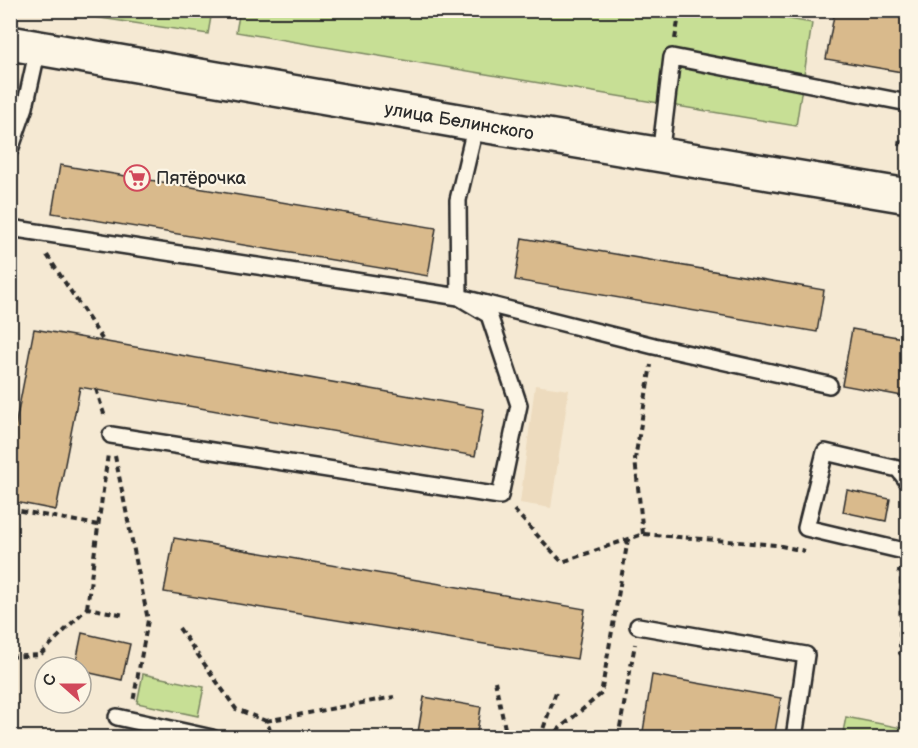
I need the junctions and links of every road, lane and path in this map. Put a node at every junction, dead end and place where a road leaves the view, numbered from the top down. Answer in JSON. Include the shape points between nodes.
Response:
{"nodes":[{"id":1,"x":680,"y":10,"type":"edge"},
{"id":2,"x":24,"y":46,"type":"edge"},
{"id":3,"x":672,"y":57,"type":"junction"},
{"id":4,"x":908,"y":104,"type":"edge"},
{"id":5,"x":476,"y":124,"type":"junction"},
{"id":6,"x":900,"y":136,"type":"dead end"},
{"id":7,"x":899,"y":146,"type":"dead end"},
{"id":8,"x":10,"y":150,"type":"edge"},
{"id":9,"x":660,"y":156,"type":"junction"},
{"id":10,"x":908,"y":196,"type":"edge"},
{"id":11,"x":10,"y":228,"type":"edge"},
{"id":12,"x":31,"y":232,"type":"junction"},
{"id":13,"x":459,"y":297,"type":"junction"},
{"id":14,"x":104,"y":342,"type":"dead end"},
{"id":15,"x":654,"y":346,"type":"junction"},
{"id":16,"x":829,"y":385,"type":"dead end"},
{"id":17,"x":96,"y":389,"type":"dead end"},
{"id":18,"x":111,"y":435,"type":"junction"},
{"id":19,"x":908,"y":482,"type":"edge"},
{"id":20,"x":500,"y":496,"type":"junction"},
{"id":21,"x":10,"y":509,"type":"edge"},
{"id":22,"x":98,"y":525,"type":"junction"},
{"id":23,"x":643,"y":534,"type":"junction"},
{"id":24,"x":628,"y":539,"type":"junction"},
{"id":25,"x":810,"y":552,"type":"dead end"},
{"id":26,"x":908,"y":552,"type":"edge"},
{"id":27,"x":889,"y":569,"type":"dead end"},
{"id":28,"x":87,"y":609,"type":"junction"},
{"id":29,"x":125,"y":615,"type":"dead end"},
{"id":30,"x":638,"y":626,"type":"joint"},
{"id":31,"x":179,"y":628,"type":"dead end"},
{"id":32,"x":10,"y":657,"type":"edge"},
{"id":33,"x":908,"y":661,"type":"edge"},
{"id":34,"x":495,"y":681,"type":"dead end"},
{"id":35,"x":556,"y":692,"type":"dead end"},
{"id":36,"x":394,"y":697,"type":"dead end"},
{"id":37,"x":123,"y":719,"type":"joint"},
{"id":38,"x":266,"y":721,"type":"junction"},
{"id":39,"x":212,"y":738,"type":"edge"},
{"id":40,"x":274,"y":738,"type":"edge"},
{"id":41,"x":507,"y":738,"type":"edge"},
{"id":42,"x":540,"y":738,"type":"edge"},
{"id":43,"x":548,"y":738,"type":"edge"},
{"id":44,"x":618,"y":738,"type":"edge"},
{"id":45,"x":794,"y":738,"type":"edge"}],
"edges":[{"from":1,"to":3,"type":"path"},
{"from":2,"to":5,"type":"main road","name":"улица Белинского"},
{"from":2,"to":8,"type":"lane","via":[[25,107]]},
{"from":3,"to":4,"type":"lane"},
{"from":3,"to":9,"type":"lane"},
{"from":5,"to":9,"type":"main road","name":"улица Белинского"},
{"from":5,"to":13,"type":"lane","via":[[458,200]]},
{"from":6,"to":7,"type":"path"},
{"from":9,"to":10,"type":"main road","name":"улица Белинского"},
{"from":11,"to":12,"type":"lane"},
{"from":12,"to":13,"type":"lane"},
{"from":12,"to":14,"type":"path"},
{"from":13,"to":15,"type":"lane"},
{"from":13,"to":20,"type":"lane","via":[[489,315],[519,405]]},
{"from":15,"to":16,"type":"lane"},
{"from":15,"to":23,"type":"path","via":[[635,459]]},
{"from":17,"to":18,"type":"path"},
{"from":18,"to":20,"type":"lane"},
{"from":18,"to":22,"type":"path"},
{"from":18,"to":37,"type":"path","via":[[148,620]]},
{"from":19,"to":26,"type":"lane","via":[[898,470],[825,452],[806,528]]},
{"from":20,"to":24,"type":"path","via":[[562,562]]},
{"from":21,"to":22,"type":"path"},
{"from":22,"to":28,"type":"path"},
{"from":23,"to":24,"type":"path"},
{"from":23,"to":25,"type":"path","via":[[776,545]]},
{"from":24,"to":43,"type":"path","via":[[601,694]]},
{"from":27,"to":33,"type":"path","via":[[900,572],[900,653]]},
{"from":28,"to":29,"type":"path"},
{"from":28,"to":32,"type":"path","via":[[40,655]]},
{"from":30,"to":44,"type":"path"},
{"from":30,"to":45,"type":"lane","via":[[806,655]]},
{"from":31,"to":38,"type":"path","via":[[236,709]]},
{"from":34,"to":41,"type":"path"},
{"from":35,"to":42,"type":"path"},
{"from":36,"to":38,"type":"path"},
{"from":37,"to":39,"type":"lane"},
{"from":38,"to":40,"type":"path"}]}
